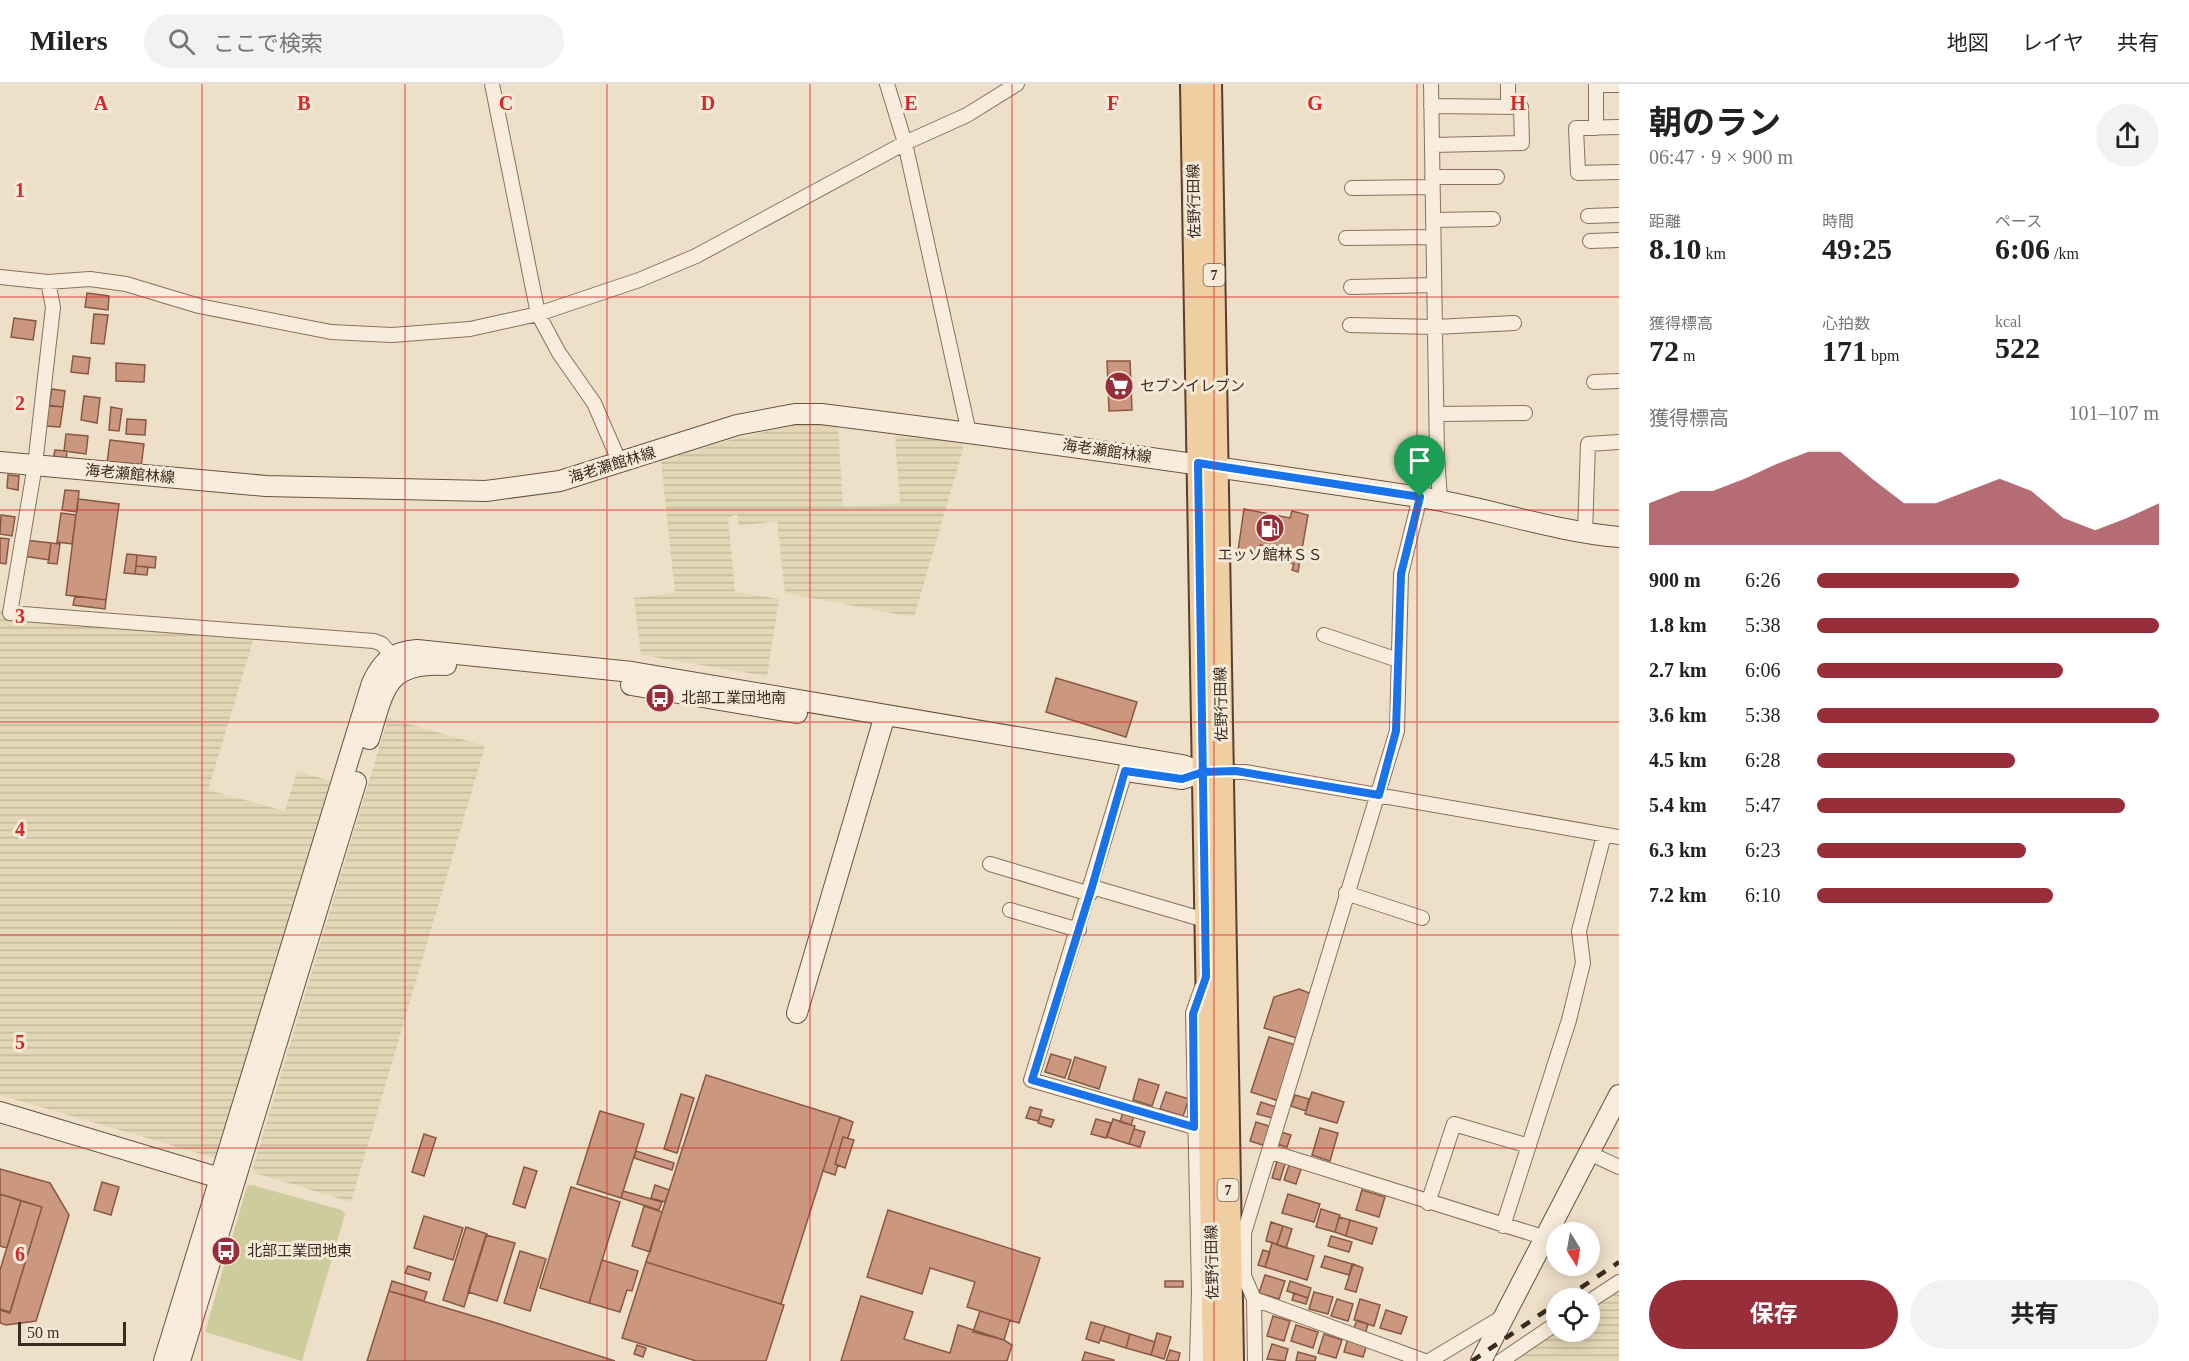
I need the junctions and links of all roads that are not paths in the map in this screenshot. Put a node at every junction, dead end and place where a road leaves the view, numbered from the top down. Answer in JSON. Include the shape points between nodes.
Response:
{"nodes":[{"id":1,"x":492,"y":84,"type":"edge"},
{"id":2,"x":887,"y":84,"type":"edge"},
{"id":3,"x":1017,"y":84,"type":"edge"},
{"id":4,"x":1192,"y":84,"type":"edge"},
{"id":5,"x":1210,"y":84,"type":"edge"},
{"id":6,"x":1431,"y":84,"type":"edge"},
{"id":7,"x":1508,"y":84,"type":"edge"},
{"id":8,"x":1619,"y":85,"type":"edge"},
{"id":9,"x":1431,"y":105,"type":"junction"},
{"id":10,"x":1508,"y":107,"type":"junction"},
{"id":11,"x":1619,"y":127,"type":"edge"},
{"id":12,"x":1596,"y":128,"type":"junction"},
{"id":13,"x":905,"y":143,"type":"junction"},
{"id":14,"x":1432,"y":145,"type":"junction"},
{"id":15,"x":1619,"y":172,"type":"edge"},
{"id":16,"x":1497,"y":177,"type":"dead end"},
{"id":17,"x":1432,"y":182,"type":"junction"},
{"id":18,"x":1352,"y":188,"type":"dead end"},
{"id":19,"x":1619,"y":215,"type":"edge"},
{"id":20,"x":1588,"y":216,"type":"dead end"},
{"id":21,"x":1493,"y":219,"type":"dead end"},
{"id":22,"x":1433,"y":220,"type":"junction"},
{"id":23,"x":1433,"y":237,"type":"junction"},
{"id":24,"x":1346,"y":238,"type":"dead end"},
{"id":25,"x":1619,"y":240,"type":"edge"},
{"id":26,"x":1590,"y":241,"type":"dead end"},
{"id":27,"x":0,"y":277,"type":"edge"},
{"id":28,"x":48,"y":282,"type":"junction"},
{"id":29,"x":1434,"y":285,"type":"junction"},
{"id":30,"x":1350,"y":287,"type":"dead end"},
{"id":31,"x":538,"y":314,"type":"junction"},
{"id":32,"x":1514,"y":323,"type":"dead end"},
{"id":33,"x":1350,"y":325,"type":"dead end"},
{"id":34,"x":1435,"y":327,"type":"junction"},
{"id":35,"x":1619,"y":381,"type":"edge"},
{"id":36,"x":1594,"y":382,"type":"dead end"},
{"id":37,"x":1525,"y":413,"type":"dead end"},
{"id":38,"x":1436,"y":414,"type":"junction"},
{"id":39,"x":969,"y":433,"type":"junction"},
{"id":40,"x":1619,"y":442,"type":"edge"},
{"id":41,"x":0,"y":462,"type":"edge"},
{"id":42,"x":620,"y":463,"type":"junction"},
{"id":43,"x":35,"y":465,"type":"junction"},
{"id":44,"x":1208,"y":465,"type":"junction"},
{"id":45,"x":1430,"y":499,"type":"junction"},
{"id":46,"x":1585,"y":533,"type":"junction"},
{"id":47,"x":1619,"y":537,"type":"edge"},
{"id":48,"x":1324,"y":636,"type":"dead end"},
{"id":49,"x":392,"y":656,"type":"junction"},
{"id":50,"x":1398,"y":660,"type":"junction"},
{"id":51,"x":883,"y":721,"type":"junction"},
{"id":52,"x":1128,"y":764,"type":"junction"},
{"id":53,"x":1213,"y":772,"type":"junction"},
{"id":54,"x":1379,"y":795,"type":"junction"},
{"id":55,"x":1604,"y":835,"type":"junction"},
{"id":56,"x":1619,"y":837,"type":"edge"},
{"id":57,"x":990,"y":864,"type":"dead end"},
{"id":58,"x":1091,"y":890,"type":"junction"},
{"id":59,"x":1346,"y":893,"type":"junction"},
{"id":60,"x":1010,"y":910,"type":"dead end"},
{"id":61,"x":1422,"y":918,"type":"dead end"},
{"id":62,"x":1205,"y":920,"type":"junction"},
{"id":63,"x":1079,"y":930,"type":"junction"},
{"id":64,"x":1206,"y":977,"type":"junction"},
{"id":65,"x":797,"y":1013,"type":"dead end"},
{"id":66,"x":1216,"y":1020,"type":"junction"},
{"id":67,"x":1619,"y":1095,"type":"edge"},
{"id":68,"x":0,"y":1112,"type":"edge"},
{"id":69,"x":1194,"y":1127,"type":"junction"},
{"id":70,"x":1529,"y":1146,"type":"junction"},
{"id":71,"x":1271,"y":1152,"type":"junction"},
{"id":72,"x":1589,"y":1154,"type":"junction"},
{"id":73,"x":1619,"y":1167,"type":"edge"},
{"id":74,"x":227,"y":1181,"type":"junction"},
{"id":75,"x":1428,"y":1203,"type":"junction"},
{"id":76,"x":1554,"y":1222,"type":"edge"},
{"id":77,"x":1503,"y":1226,"type":"junction"},
{"id":78,"x":1546,"y":1238,"type":"joint"},
{"id":79,"x":1619,"y":1282,"type":"edge"},
{"id":80,"x":1600,"y":1294,"type":"edge"},
{"id":81,"x":1254,"y":1299,"type":"junction"},
{"id":82,"x":1504,"y":1316,"type":"junction"},
{"id":83,"x":1546,"y":1330,"type":"edge"},
{"id":84,"x":164,"y":1361,"type":"edge"},
{"id":85,"x":180,"y":1361,"type":"edge"},
{"id":86,"x":1197,"y":1361,"type":"edge"},
{"id":87,"x":1214,"y":1361,"type":"edge"},
{"id":88,"x":1232,"y":1361,"type":"edge"},
{"id":89,"x":1254,"y":1361,"type":"edge"},
{"id":90,"x":1427,"y":1361,"type":"edge"},
{"id":91,"x":1481,"y":1361,"type":"edge"},
{"id":92,"x":1501,"y":1361,"type":"edge"}],
"edges":[{"from":1,"to":31,"type":"street"},
{"from":2,"to":13,"type":"street"},
{"from":3,"to":13,"type":"street","via":[[966,115]]},
{"from":4,"to":44,"type":"main road","name":"佐野行田線","number":"7"},
{"from":5,"to":44,"type":"main road","name":"佐野行田線","number":"7"},
{"from":6,"to":9,"type":"street"},
{"from":7,"to":10,"type":"street"},
{"from":8,"to":12,"type":"street","via":[[1596,85]]},
{"from":9,"to":10,"type":"street"},
{"from":9,"to":14,"type":"street"},
{"from":10,"to":14,"type":"street","via":[[1521,107],[1522,143]]},
{"from":11,"to":12,"type":"street"},
{"from":12,"to":15,"type":"street","via":[[1576,128],[1578,173]]},
{"from":13,"to":31,"type":"street","via":[[696,256]]},
{"from":13,"to":39,"type":"street"},
{"from":14,"to":17,"type":"street"},
{"from":16,"to":17,"type":"street"},
{"from":17,"to":18,"type":"street"},
{"from":17,"to":22,"type":"street"},
{"from":19,"to":20,"type":"street"},
{"from":21,"to":22,"type":"street"},
{"from":22,"to":23,"type":"street"},
{"from":23,"to":24,"type":"street"},
{"from":23,"to":29,"type":"street"},
{"from":25,"to":26,"type":"street"},
{"from":27,"to":28,"type":"street"},
{"from":28,"to":31,"type":"street","via":[[90,279],[126,284],[199,306],[331,332],[392,335],[470,329]]},
{"from":28,"to":43,"type":"street","via":[[53,307]]},
{"from":29,"to":30,"type":"street"},
{"from":29,"to":34,"type":"street"},
{"from":31,"to":42,"type":"street","via":[[594,403]]},
{"from":32,"to":34,"type":"street"},
{"from":33,"to":34,"type":"street"},
{"from":34,"to":38,"type":"street"},
{"from":35,"to":36,"type":"street"},
{"from":37,"to":38,"type":"street"},
{"from":38,"to":45,"type":"street"},
{"from":39,"to":42,"type":"street","name":"海老瀬館林線","via":[[795,414],[737,425]]},
{"from":39,"to":44,"type":"street","name":"海老瀬館林線"},
{"from":40,"to":46,"type":"street","via":[[1588,444]]},
{"from":41,"to":43,"type":"street","name":"海老瀬館林線"},
{"from":42,"to":43,"type":"street","name":"海老瀬館林線","via":[[560,481],[486,491],[266,486]]},
{"from":43,"to":49,"type":"street","via":[[10,613],[374,641]]},
{"from":44,"to":45,"type":"street","name":"海老瀬館林線"},
{"from":44,"to":53,"type":"main road","name":"佐野行田線","number":"7"},
{"from":45,"to":46,"type":"street","name":"海老瀬館林線"},
{"from":45,"to":50,"type":"street","via":[[1401,574]]},
{"from":46,"to":47,"type":"street","name":"海老瀬館林線"},
{"from":48,"to":50,"type":"street"},
{"from":49,"to":51,"type":"street","via":[[417,650],[632,672]]},
{"from":49,"to":74,"type":"street","via":[[372,683]]},
{"from":50,"to":54,"type":"street","via":[[1396,731]]},
{"from":51,"to":52,"type":"street"},
{"from":51,"to":65,"type":"street"},
{"from":51,"to":74,"type":"street","via":[[630,685],[426,664],[399,671],[390,682],[374,722]]},
{"from":52,"to":53,"type":"street","via":[[1182,765]]},
{"from":52,"to":58,"type":"street"},
{"from":53,"to":54,"type":"street","via":[[1245,772]]},
{"from":53,"to":62,"type":"main road","name":"佐野行田線","number":"7"},
{"from":53,"to":66,"type":"main road","name":"佐野行田線","number":"7"},
{"from":54,"to":55,"type":"street"},
{"from":54,"to":59,"type":"street"},
{"from":55,"to":56,"type":"street"},
{"from":55,"to":70,"type":"street","via":[[1579,931],[1583,963]]},
{"from":57,"to":58,"type":"street"},
{"from":58,"to":62,"type":"street"},
{"from":58,"to":63,"type":"street"},
{"from":59,"to":61,"type":"street"},
{"from":59,"to":71,"type":"street"},
{"from":60,"to":63,"type":"street"},
{"from":62,"to":64,"type":"main road","name":"佐野行田線","number":"7"},
{"from":63,"to":69,"type":"street","via":[[1032,1080]]},
{"from":64,"to":66,"type":"main road","name":"佐野行田線","number":"7"},
{"from":64,"to":69,"type":"street","via":[[1193,1014]]},
{"from":66,"to":87,"type":"main road","name":"佐野行田線","number":"7"},
{"from":66,"to":88,"type":"main road","name":"佐野行田線","number":"7"},
{"from":67,"to":72,"type":"street"},
{"from":68,"to":74,"type":"street"},
{"from":69,"to":86,"type":"street"},
{"from":70,"to":75,"type":"street","via":[[1454,1124]]},
{"from":70,"to":77,"type":"street"},
{"from":71,"to":75,"type":"street"},
{"from":71,"to":81,"type":"street","via":[[1244,1233],[1244,1276]]},
{"from":72,"to":73,"type":"street"},
{"from":72,"to":76,"type":"street"},
{"from":74,"to":84,"type":"street"},
{"from":74,"to":85,"type":"street"},
{"from":75,"to":77,"type":"street"},
{"from":77,"to":78,"type":"street"},
{"from":78,"to":82,"type":"street"},
{"from":79,"to":80,"type":"street"},
{"from":81,"to":89,"type":"street"},
{"from":81,"to":90,"type":"street"},
{"from":82,"to":90,"type":"street"},
{"from":82,"to":91,"type":"street"},
{"from":83,"to":92,"type":"street"}]}
